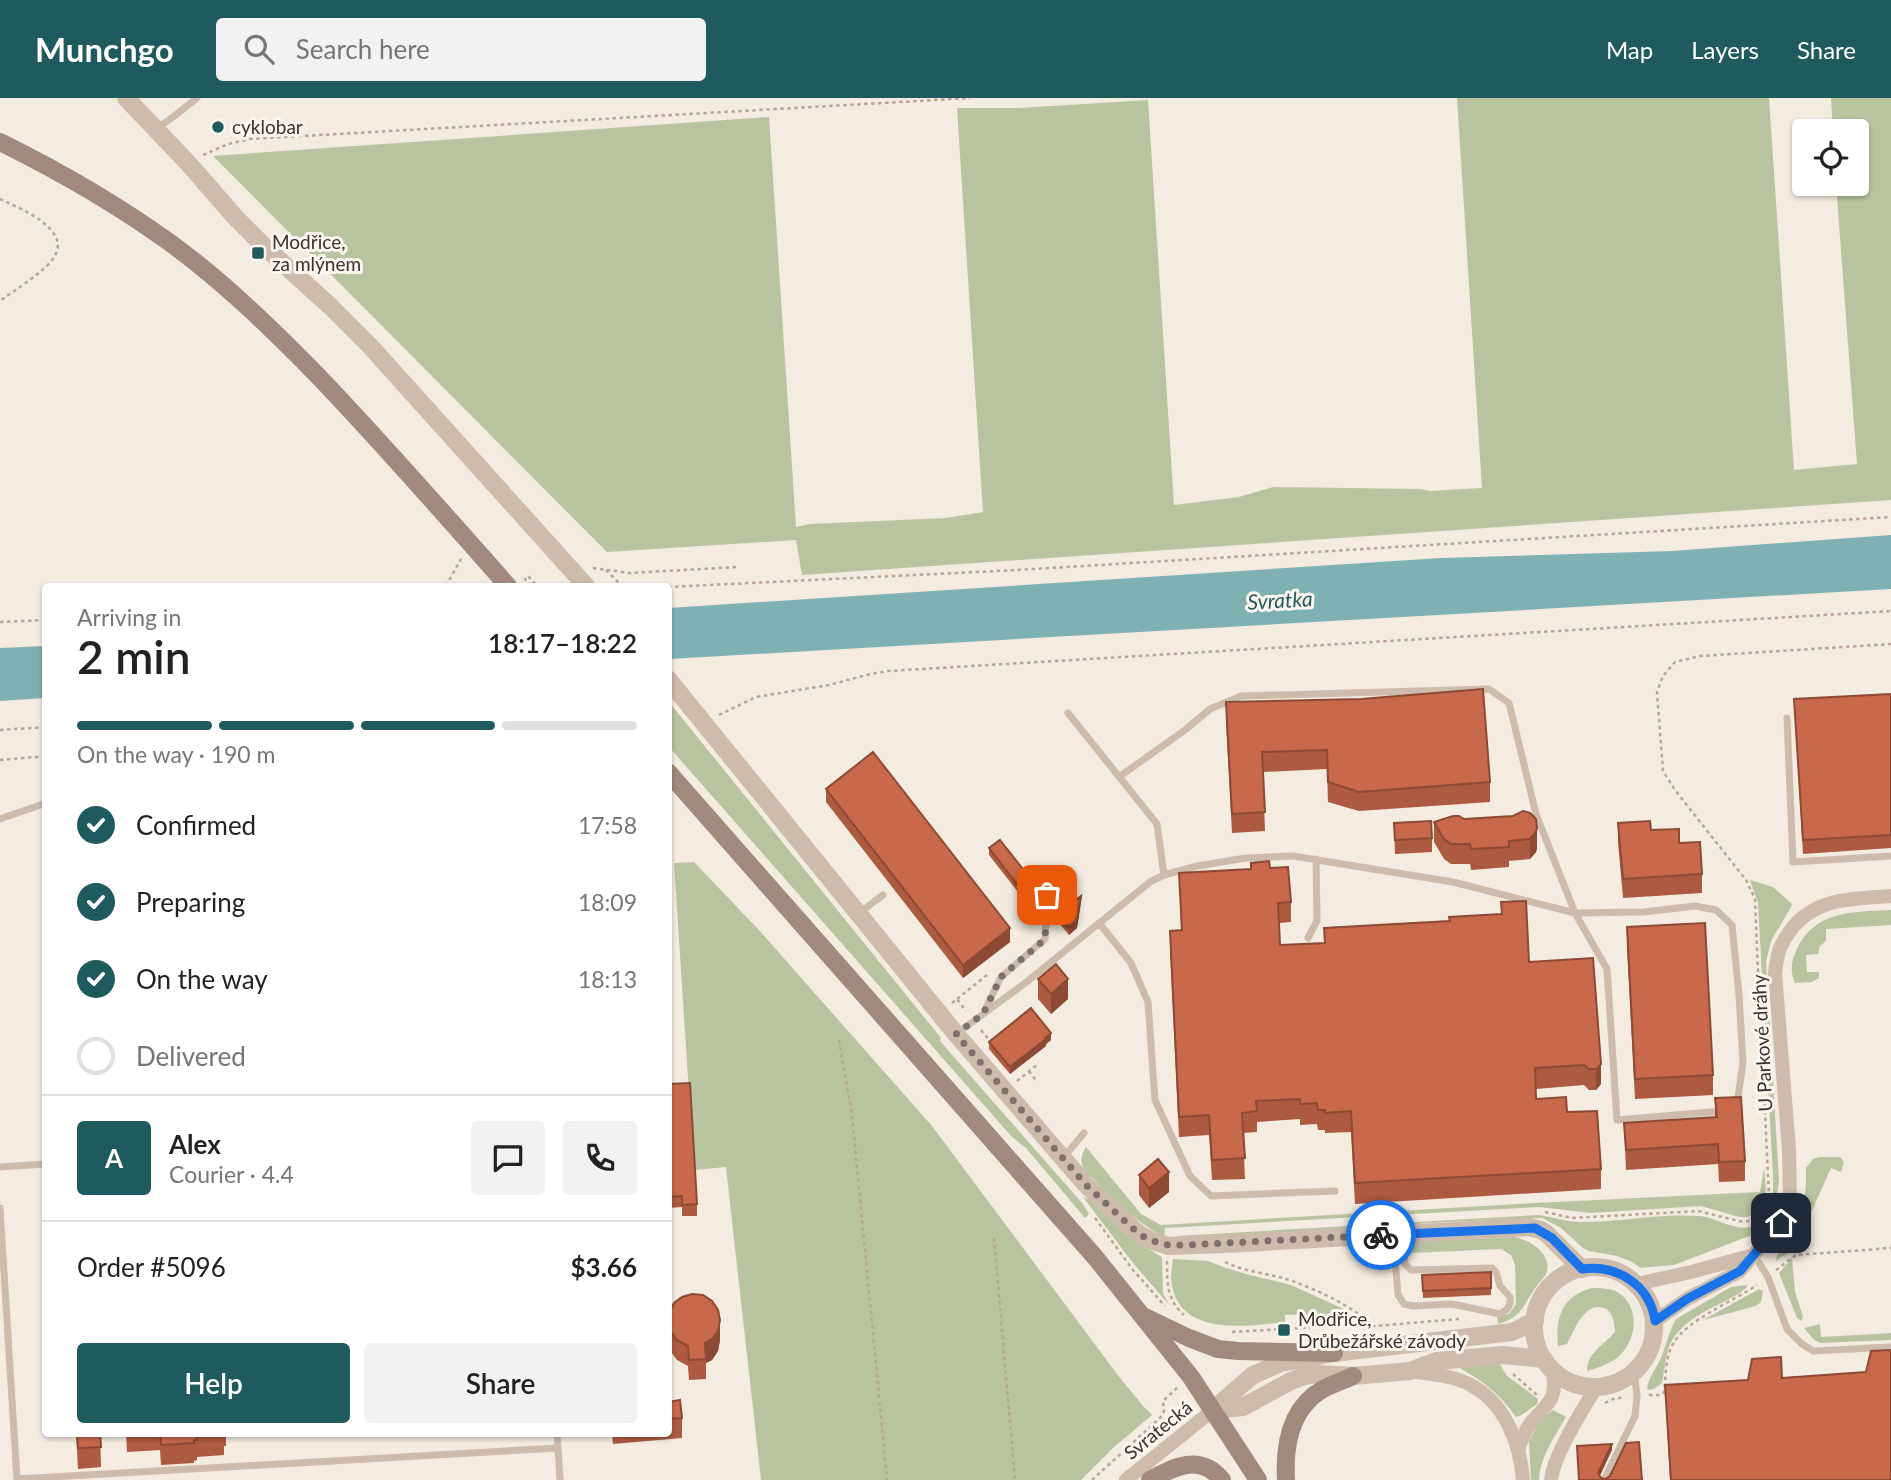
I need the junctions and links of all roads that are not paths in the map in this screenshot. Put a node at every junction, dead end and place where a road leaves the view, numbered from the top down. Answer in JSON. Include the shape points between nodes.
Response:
{"nodes":[{"id":1,"x":126,"y":98,"type":"edge"},
{"id":2,"x":197,"y":98,"type":"edge"},
{"id":3,"x":155,"y":129,"type":"junction"},
{"id":4,"x":0,"y":142,"type":"edge"},
{"id":5,"x":505,"y":583,"type":"edge"},
{"id":6,"x":583,"y":583,"type":"edge"},
{"id":7,"x":672,"y":683,"type":"edge"},
{"id":8,"x":1068,"y":713,"type":"dead end"},
{"id":9,"x":1787,"y":718,"type":"dead end"},
{"id":10,"x":672,"y":777,"type":"edge"},
{"id":11,"x":1119,"y":778,"type":"junction"},
{"id":12,"x":42,"y":804,"type":"edge"},
{"id":13,"x":0,"y":819,"type":"edge"},
{"id":14,"x":1891,"y":856,"type":"edge"},
{"id":15,"x":1317,"y":859,"type":"junction"},
{"id":16,"x":1164,"y":875,"type":"junction"},
{"id":17,"x":883,"y":895,"type":"dead end"},
{"id":18,"x":1047,"y":895,"type":"dead end"},
{"id":19,"x":1891,"y":896,"type":"edge"},
{"id":20,"x":858,"y":913,"type":"junction"},
{"id":21,"x":1575,"y":913,"type":"junction"},
{"id":22,"x":1099,"y":923,"type":"junction"},
{"id":23,"x":1308,"y":938,"type":"dead end"},
{"id":24,"x":983,"y":1014,"type":"junction"},
{"id":25,"x":956,"y":1034,"type":"junction"},
{"id":26,"x":1084,"y":1133,"type":"dead end"},
{"id":27,"x":1063,"y":1158,"type":"junction"},
{"id":28,"x":42,"y":1164,"type":"edge"},
{"id":29,"x":0,"y":1167,"type":"edge"},
{"id":30,"x":1335,"y":1191,"type":"dead end"},
{"id":31,"x":0,"y":1208,"type":"edge"},
{"id":32,"x":1397,"y":1234,"type":"junction"},
{"id":33,"x":1754,"y":1255,"type":"junction"},
{"id":34,"x":1582,"y":1269,"type":"junction"},
{"id":35,"x":1637,"y":1284,"type":"junction"},
{"id":36,"x":1142,"y":1316,"type":"junction"},
{"id":37,"x":1535,"y":1321,"type":"junction"},
{"id":38,"x":1655,"y":1321,"type":"junction"},
{"id":39,"x":1891,"y":1347,"type":"edge"},
{"id":40,"x":1334,"y":1353,"type":"junction"},
{"id":41,"x":1548,"y":1364,"type":"junction"},
{"id":42,"x":1634,"y":1370,"type":"junction"},
{"id":43,"x":1410,"y":1371,"type":"junction"},
{"id":44,"x":1353,"y":1376,"type":"junction"},
{"id":45,"x":1595,"y":1389,"type":"junction"},
{"id":46,"x":1213,"y":1410,"type":"junction"},
{"id":47,"x":557,"y":1437,"type":"edge"},
{"id":48,"x":558,"y":1448,"type":"junction"},
{"id":49,"x":1518,"y":1450,"type":"junction"},
{"id":50,"x":17,"y":1480,"type":"edge"},
{"id":51,"x":560,"y":1480,"type":"edge"},
{"id":52,"x":1126,"y":1480,"type":"edge"},
{"id":53,"x":1150,"y":1480,"type":"edge"},
{"id":54,"x":1222,"y":1480,"type":"edge"},
{"id":55,"x":1258,"y":1480,"type":"edge"},
{"id":56,"x":1286,"y":1480,"type":"edge"},
{"id":57,"x":1523,"y":1480,"type":"edge"},
{"id":58,"x":1551,"y":1480,"type":"edge"},
{"id":59,"x":1604,"y":1480,"type":"edge"}],
"edges":[{"from":1,"to":3,"type":"street"},
{"from":2,"to":3,"type":"lane"},
{"from":3,"to":6,"type":"street","via":[[234,217],[370,346]]},
{"from":4,"to":5,"type":"main road","via":[[93,192],[170,243],[235,296],[359,419]]},
{"from":7,"to":20,"type":"street"},
{"from":8,"to":11,"type":"lane"},
{"from":9,"to":14,"type":"lane","via":[[1793,862]]},
{"from":10,"to":36,"type":"main road"},
{"from":11,"to":16,"type":"lane","via":[[1157,824]]},
{"from":11,"to":21,"type":"lane","via":[[1210,709],[1241,696],[1489,688],[1509,703],[1536,814]]},
{"from":12,"to":13,"type":"lane"},
{"from":15,"to":16,"type":"lane","via":[[1246,858]]},
{"from":15,"to":21,"type":"lane","via":[[1453,882]]},
{"from":15,"to":23,"type":"lane","via":[[1317,921]]},
{"from":16,"to":22,"type":"lane"},
{"from":17,"to":20,"type":"lane"},
{"from":18,"to":24,"type":"lane","via":[[1045,939],[1001,977]]},
{"from":19,"to":33,"type":"street","name":"U Parkové dráhy","via":[[1837,900],[1820,906],[1796,923],[1779,952],[1775,973],[1790,1200],[1781,1223]]},
{"from":20,"to":25,"type":"street"},
{"from":21,"to":21,"type":"lane","via":[[1608,969],[1618,1120],[1724,1111],[1738,1097],[1743,1062],[1732,925],[1716,909],[1695,906]]},
{"from":22,"to":24,"type":"lane"},
{"from":22,"to":30,"type":"lane","via":[[1131,963],[1148,1002],[1155,1100],[1190,1176],[1211,1196]]},
{"from":24,"to":25,"type":"lane"},
{"from":25,"to":27,"type":"street"},
{"from":26,"to":27,"type":"lane"},
{"from":27,"to":32,"type":"street","via":[[1139,1234],[1168,1245]]},
{"from":28,"to":29,"type":"lane"},
{"from":31,"to":50,"type":"lane"},
{"from":32,"to":32,"type":"lane","via":[[1398,1295],[1404,1304],[1452,1304],[1500,1314],[1511,1304],[1492,1268],[1410,1270]]},
{"from":32,"to":34,"type":"street","via":[[1535,1228],[1552,1238]]},
{"from":33,"to":35,"type":"street"},
{"from":33,"to":38,"type":"street","name":"U Parkové dráhy","via":[[1740,1271]]},
{"from":33,"to":39,"type":"lane","via":[[1768,1277],[1787,1329],[1813,1351]]},
{"from":34,"to":35,"type":"street","via":[[1613,1270]]},
{"from":34,"to":37,"type":"street","via":[[1550,1287]]},
{"from":35,"to":38,"type":"street","via":[[1650,1302]]},
{"from":36,"to":40,"type":"main road","via":[[1218,1349]]},
{"from":36,"to":46,"type":"main road"},
{"from":37,"to":40,"type":"street","via":[[1512,1332]]},
{"from":37,"to":41,"type":"street","via":[[1536,1342]]},
{"from":38,"to":42,"type":"street","via":[[1651,1346]]},
{"from":40,"to":46,"type":"street","via":[[1262,1370]]},
{"from":41,"to":43,"type":"street","via":[[1503,1355],[1437,1362]]},
{"from":41,"to":45,"type":"street","via":[[1567,1382]]},
{"from":41,"to":49,"type":"street","via":[[1555,1387]]},
{"from":42,"to":45,"type":"street"},
{"from":42,"to":59,"type":"lane","via":[[1635,1416]]},
{"from":43,"to":44,"type":"street"},
{"from":43,"to":49,"type":"street","via":[[1452,1378],[1486,1396],[1508,1423]]},
{"from":44,"to":46,"type":"street","via":[[1304,1376],[1244,1407]]},
{"from":44,"to":56,"type":"main road","via":[[1324,1389],[1297,1414],[1289,1434]]},
{"from":45,"to":58,"type":"street","via":[[1554,1464]]},
{"from":46,"to":52,"type":"street","name":"Svratecká"},
{"from":46,"to":55,"type":"main road"},
{"from":47,"to":48,"type":"lane"},
{"from":48,"to":50,"type":"lane"},
{"from":48,"to":51,"type":"lane"},
{"from":49,"to":57,"type":"street"},
{"from":53,"to":54,"type":"main road","via":[[1186,1464],[1204,1466]]}]}
